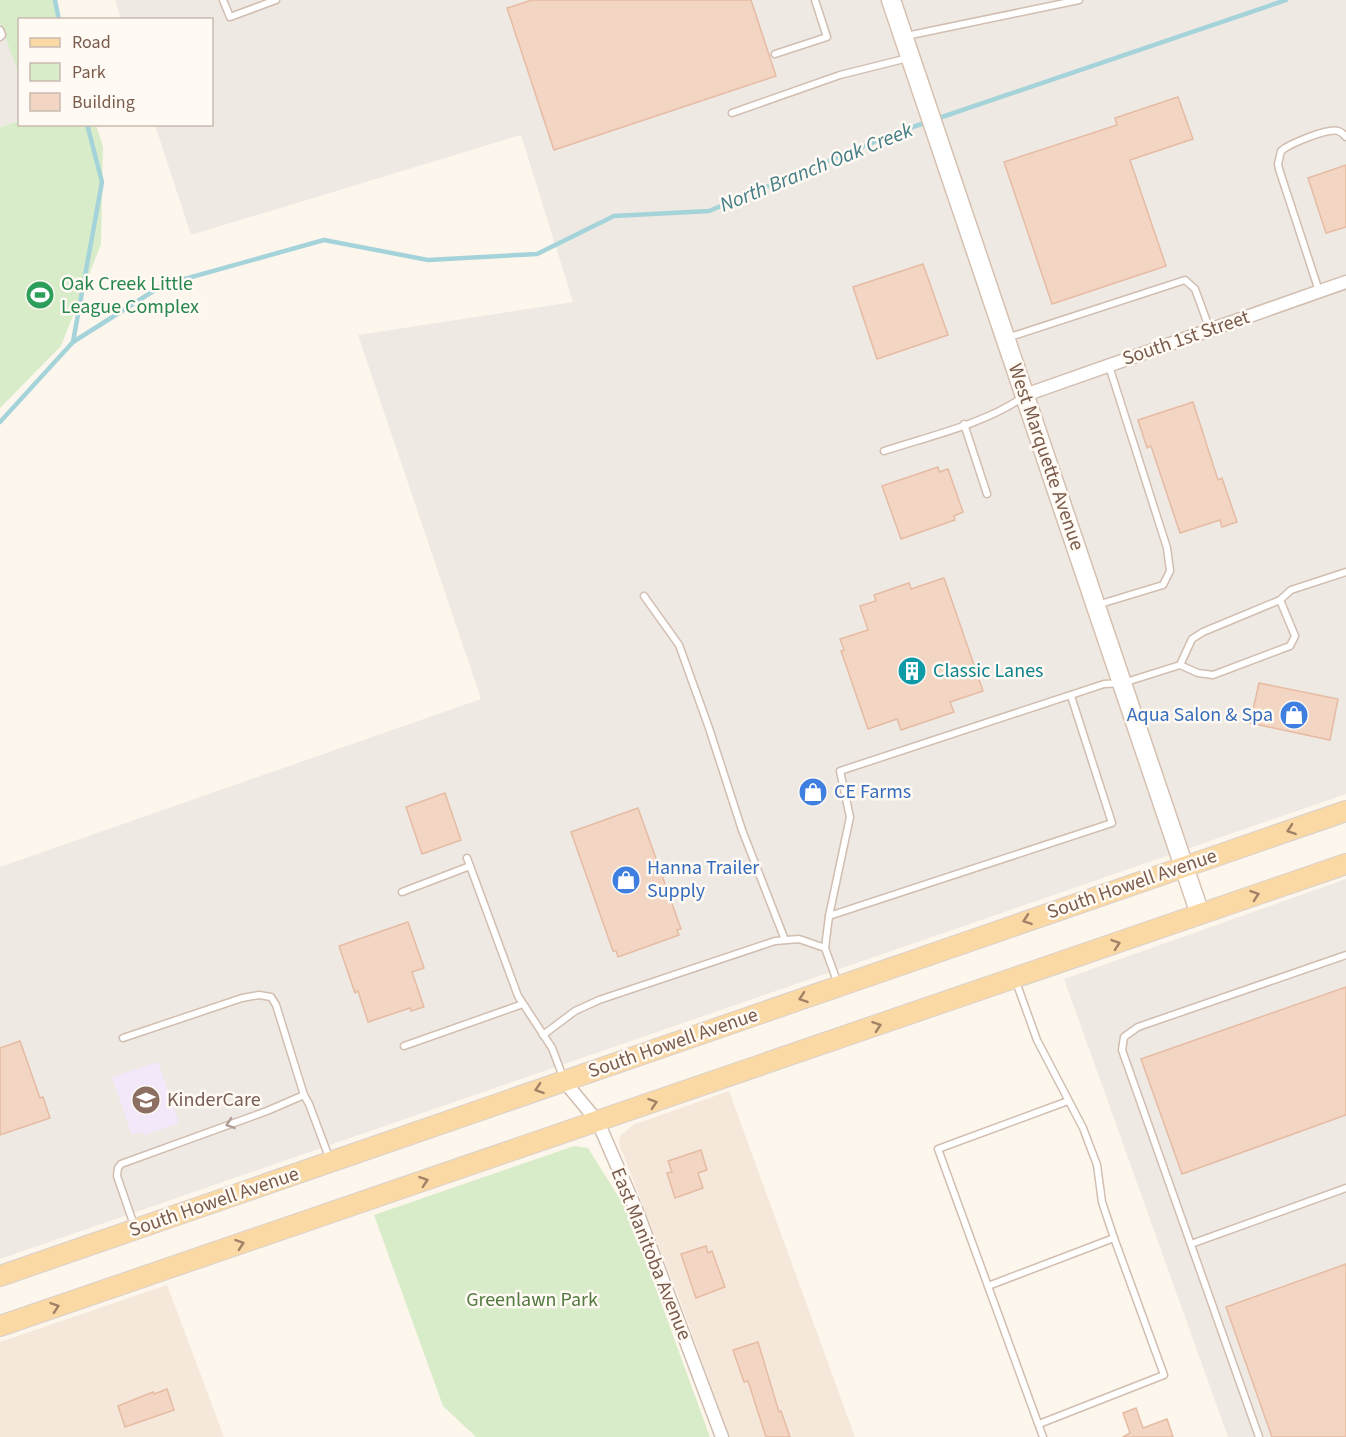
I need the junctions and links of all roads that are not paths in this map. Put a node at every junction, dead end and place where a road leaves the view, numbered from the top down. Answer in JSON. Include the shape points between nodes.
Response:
{"nodes":[{"id":1,"x":223,"y":0,"type":"edge"},
{"id":2,"x":276,"y":0,"type":"edge"},
{"id":3,"x":815,"y":0,"type":"edge"},
{"id":4,"x":891,"y":0,"type":"edge"},
{"id":5,"x":1078,"y":0,"type":"edge"},
{"id":6,"x":0,"y":30,"type":"edge"},
{"id":7,"x":904,"y":36,"type":"junction"},
{"id":8,"x":0,"y":37,"type":"edge"},
{"id":9,"x":775,"y":54,"type":"dead end"},
{"id":10,"x":911,"y":57,"type":"junction"},
{"id":11,"x":732,"y":113,"type":"dead end"},
{"id":12,"x":1346,"y":137,"type":"edge"},
{"id":13,"x":1346,"y":282,"type":"edge"},
{"id":14,"x":1319,"y":292,"type":"junction"},
{"id":15,"x":1210,"y":330,"type":"junction"},
{"id":16,"x":1006,"y":338,"type":"junction"},
{"id":17,"x":1108,"y":366,"type":"junction"},
{"id":18,"x":1025,"y":395,"type":"junction"},
{"id":19,"x":964,"y":424,"type":"junction"},
{"id":20,"x":884,"y":451,"type":"dead end"},
{"id":21,"x":987,"y":494,"type":"dead end"},
{"id":22,"x":1346,"y":572,"type":"edge"},
{"id":23,"x":645,"y":596,"type":"dead end"},
{"id":24,"x":1280,"y":600,"type":"junction"},
{"id":25,"x":1096,"y":606,"type":"junction"},
{"id":26,"x":1180,"y":665,"type":"junction"},
{"id":27,"x":1123,"y":683,"type":"junction"},
{"id":28,"x":1071,"y":696,"type":"junction"},
{"id":29,"x":1346,"y":811,"type":"edge"},
{"id":30,"x":467,"y":858,"type":"dead end"},
{"id":31,"x":1346,"y":864,"type":"edge"},
{"id":32,"x":470,"y":866,"type":"junction"},
{"id":33,"x":1184,"y":866,"type":"junction"},
{"id":34,"x":402,"y":892,"type":"dead end"},
{"id":35,"x":1200,"y":914,"type":"junction"},
{"id":36,"x":829,"y":916,"type":"junction"},
{"id":37,"x":785,"y":940,"type":"junction"},
{"id":38,"x":825,"y":948,"type":"junction"},
{"id":39,"x":1346,"y":955,"type":"edge"},
{"id":40,"x":1015,"y":979,"type":"junction"},
{"id":41,"x":839,"y":986,"type":"junction"},
{"id":42,"x":523,"y":1004,"type":"junction"},
{"id":43,"x":543,"y":1035,"type":"junction"},
{"id":44,"x":123,"y":1038,"type":"dead end"},
{"id":45,"x":404,"y":1046,"type":"dead end"},
{"id":46,"x":564,"y":1080,"type":"junction"},
{"id":47,"x":304,"y":1095,"type":"junction"},
{"id":48,"x":1068,"y":1101,"type":"junction"},
{"id":49,"x":598,"y":1122,"type":"junction"},
{"id":50,"x":331,"y":1161,"type":"junction"},
{"id":51,"x":1346,"y":1188,"type":"edge"},
{"id":52,"x":136,"y":1229,"type":"junction"},
{"id":53,"x":1114,"y":1238,"type":"junction"},
{"id":54,"x":1191,"y":1244,"type":"junction"},
{"id":55,"x":0,"y":1276,"type":"edge"},
{"id":56,"x":988,"y":1286,"type":"junction"},
{"id":57,"x":0,"y":1326,"type":"edge"},
{"id":58,"x":1039,"y":1424,"type":"junction"},
{"id":59,"x":722,"y":1437,"type":"edge"},
{"id":60,"x":1043,"y":1437,"type":"edge"},
{"id":61,"x":1259,"y":1437,"type":"edge"}],
"edges":[{"from":1,"to":2,"type":"lane","via":[[230,17]]},
{"from":3,"to":9,"type":"lane","via":[[827,37]]},
{"from":4,"to":7,"type":"street","name":"West Marquette Avenue"},
{"from":5,"to":7,"type":"lane"},
{"from":6,"to":8,"type":"lane"},
{"from":7,"to":10,"type":"street","name":"West Marquette Avenue"},
{"from":10,"to":11,"type":"lane","via":[[840,75]]},
{"from":10,"to":16,"type":"street","name":"West Marquette Avenue"},
{"from":12,"to":14,"type":"lane","via":[[1332,131],[1296,142],[1281,151],[1279,159]]},
{"from":13,"to":14,"type":"street","name":"South 1st Street"},
{"from":14,"to":15,"type":"street","name":"South 1st Street"},
{"from":15,"to":16,"type":"lane","via":[[1195,289],[1185,280]]},
{"from":15,"to":17,"type":"street","name":"South 1st Street"},
{"from":16,"to":18,"type":"street","name":"West Marquette Avenue"},
{"from":17,"to":18,"type":"street","name":"South 1st Street"},
{"from":17,"to":25,"type":"lane","via":[[1167,548],[1170,571],[1163,585]]},
{"from":18,"to":19,"type":"lane","via":[[1010,406]]},
{"from":18,"to":25,"type":"street","name":"West Marquette Avenue"},
{"from":19,"to":20,"type":"lane"},
{"from":19,"to":21,"type":"lane"},
{"from":22,"to":24,"type":"lane","via":[[1291,590]]},
{"from":23,"to":37,"type":"lane","via":[[679,645],[742,830]]},
{"from":24,"to":26,"type":"lane","via":[[1192,639]]},
{"from":24,"to":26,"type":"lane","via":[[1295,636],[1290,646],[1213,675]]},
{"from":25,"to":27,"type":"street","name":"West Marquette Avenue"},
{"from":26,"to":27,"type":"lane"},
{"from":27,"to":28,"type":"lane","via":[[1104,684]]},
{"from":27,"to":33,"type":"street","name":"West Marquette Avenue"},
{"from":28,"to":36,"type":"lane","via":[[840,771],[850,818]]},
{"from":28,"to":36,"type":"lane","via":[[1112,823]]},
{"from":29,"to":33,"type":"main road","name":"South Howell Avenue","one_way":true},
{"from":30,"to":32,"type":"lane"},
{"from":35,"to":31,"type":"main road","one_way":true},
{"from":32,"to":34,"type":"lane"},
{"from":32,"to":42,"type":"lane"},
{"from":33,"to":35,"type":"street","name":"West Marquette Avenue"},
{"from":33,"to":41,"type":"main road","name":"South Howell Avenue","one_way":true},
{"from":40,"to":35,"type":"main road","one_way":true},
{"from":36,"to":38,"type":"lane"},
{"from":37,"to":38,"type":"lane","via":[[799,939]]},
{"from":37,"to":43,"type":"lane","via":[[775,940],[599,1000],[575,1011]]},
{"from":38,"to":41,"type":"lane"},
{"from":39,"to":54,"type":"lane","via":[[1138,1027],[1124,1037],[1122,1050]]},
{"from":40,"to":48,"type":"lane","via":[[1037,1040]]},
{"from":49,"to":40,"type":"main road","one_way":true},
{"from":41,"to":46,"type":"main road","name":"South Howell Avenue","one_way":true},
{"from":42,"to":43,"type":"lane"},
{"from":42,"to":45,"type":"lane"},
{"from":43,"to":46,"type":"lane"},
{"from":44,"to":47,"type":"lane","via":[[242,998],[271,997]]},
{"from":46,"to":49,"type":"street","name":"East Manitoba Avenue"},
{"from":46,"to":50,"type":"main road","name":"South Howell Avenue","one_way":true},
{"from":47,"to":50,"type":"lane"},
{"from":47,"to":52,"type":"lane","one_way":true,"via":[[121,1164],[117,1176]]},
{"from":48,"to":53,"type":"lane","via":[[1097,1165],[1102,1202]]},
{"from":48,"to":56,"type":"lane","via":[[938,1149]]},
{"from":57,"to":49,"type":"main road","one_way":true},
{"from":49,"to":59,"type":"street","name":"East Manitoba Avenue","via":[[638,1214]]},
{"from":50,"to":52,"type":"main road","name":"South Howell Avenue"},
{"from":51,"to":54,"type":"lane"},
{"from":52,"to":55,"type":"main road","name":"South Howell Avenue"},
{"from":53,"to":56,"type":"lane"},
{"from":53,"to":58,"type":"lane","via":[[1164,1375]]},
{"from":54,"to":61,"type":"lane"},
{"from":56,"to":58,"type":"lane"},
{"from":58,"to":60,"type":"lane"}]}
